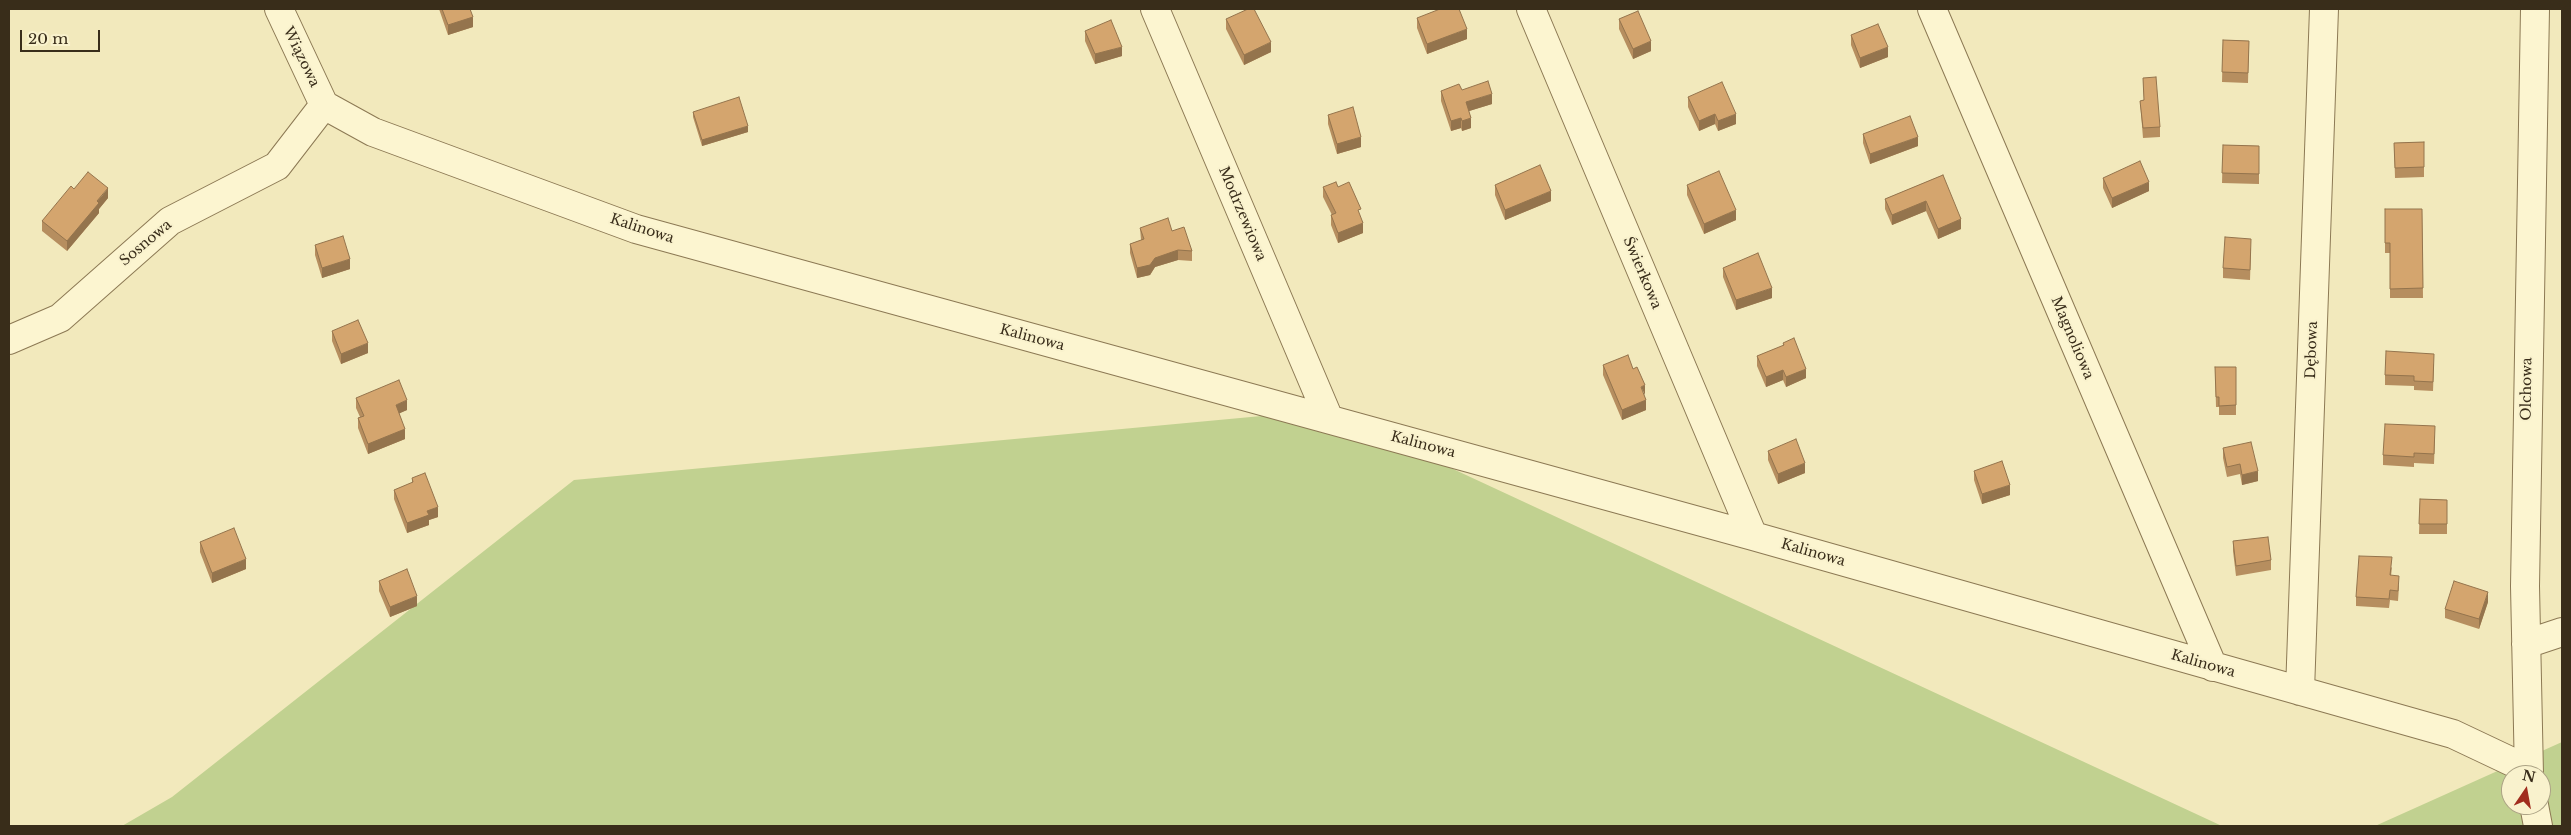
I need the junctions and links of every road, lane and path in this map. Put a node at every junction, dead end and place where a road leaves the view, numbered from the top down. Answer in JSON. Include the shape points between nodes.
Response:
{"nodes":[{"id":1,"x":279,"y":9,"type":"edge"},
{"id":2,"x":1155,"y":9,"type":"edge"},
{"id":3,"x":1531,"y":9,"type":"edge"},
{"id":4,"x":1932,"y":9,"type":"edge"},
{"id":5,"x":2324,"y":9,"type":"edge"},
{"id":6,"x":2535,"y":9,"type":"edge"},
{"id":7,"x":324,"y":105,"type":"junction"},
{"id":8,"x":9,"y":340,"type":"edge"},
{"id":9,"x":1329,"y":419,"type":"junction"},
{"id":10,"x":1753,"y":536,"type":"junction"},
{"id":11,"x":2562,"y":632,"type":"edge"},
{"id":12,"x":2526,"y":644,"type":"junction"},
{"id":13,"x":2212,"y":667,"type":"junction"},
{"id":14,"x":2300,"y":692,"type":"junction"},
{"id":15,"x":2514,"y":765,"type":"edge"},
{"id":16,"x":2528,"y":765,"type":"edge"}],
"edges":[{"from":1,"to":7,"type":"street","name":"Wiązowa"},
{"from":2,"to":9,"type":"street","name":"Modrzewiowa"},
{"from":3,"to":10,"type":"street","name":"Świerkowa"},
{"from":4,"to":13,"type":"street","name":"Magnoliowa"},
{"from":5,"to":14,"type":"street","name":"Dębowa"},
{"from":6,"to":12,"type":"street","name":"Olchowa"},
{"from":7,"to":8,"type":"street","name":"Sosnowa","via":[[277,166],[170,221],[60,318]]},
{"from":7,"to":9,"type":"street","name":"Kalinowa","via":[[373,132],[636,229]]},
{"from":9,"to":10,"type":"street","name":"Kalinowa"},
{"from":10,"to":13,"type":"street","name":"Kalinowa"},
{"from":11,"to":12,"type":"street"},
{"from":12,"to":16,"type":"street","name":"Olchowa"},
{"from":13,"to":14,"type":"street","name":"Kalinowa"},
{"from":14,"to":15,"type":"street","name":"Kalinowa","via":[[2453,734]]}]}
